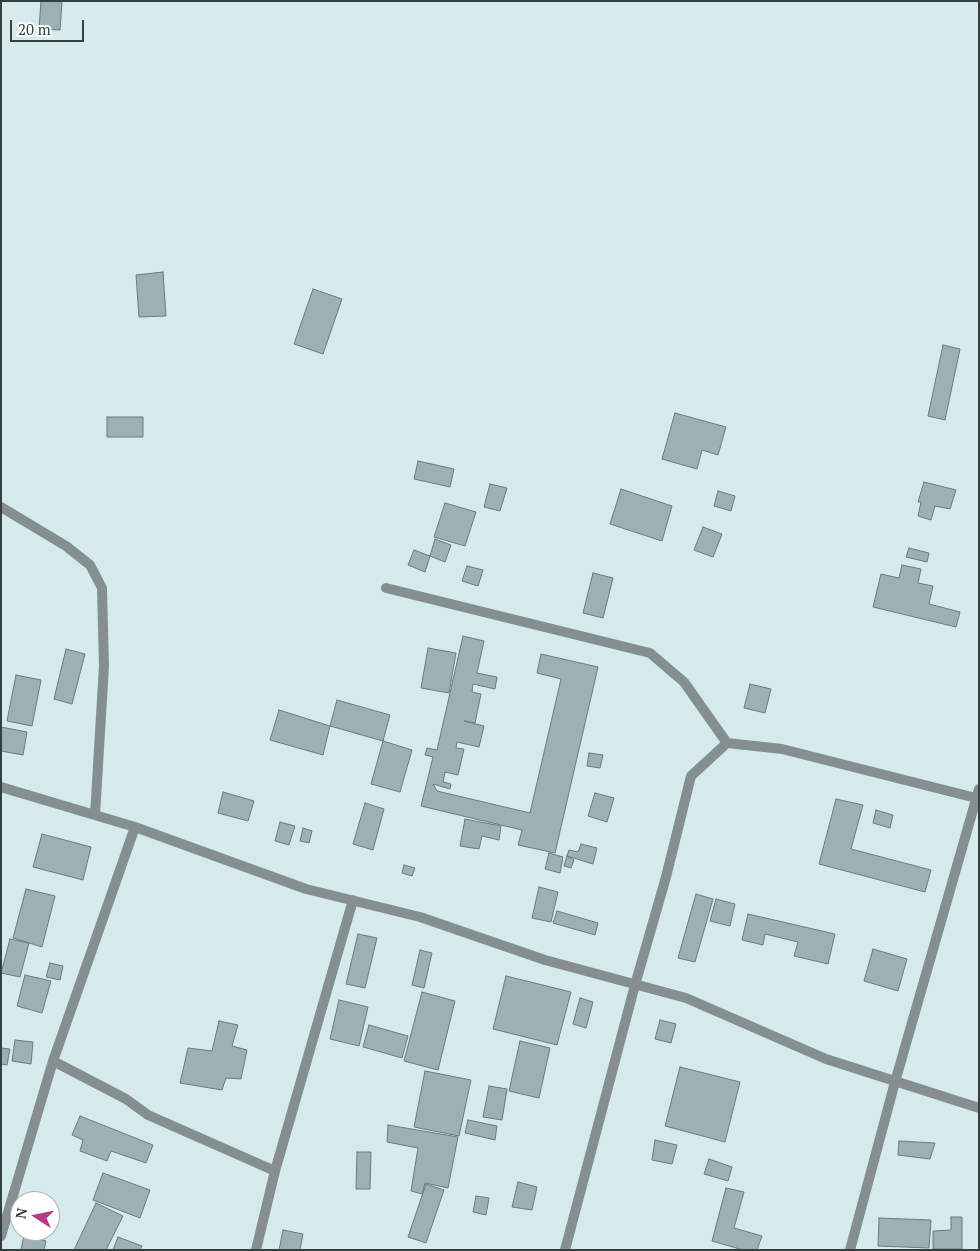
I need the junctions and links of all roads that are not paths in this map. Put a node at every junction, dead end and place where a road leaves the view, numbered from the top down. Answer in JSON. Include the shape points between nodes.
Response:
{"nodes":[{"id":1,"x":1,"y":507,"type":"edge"},
{"id":2,"x":386,"y":588,"type":"dead end"},
{"id":3,"x":727,"y":743,"type":"junction"},
{"id":4,"x":1,"y":787,"type":"edge"},
{"id":5,"x":977,"y":794,"type":"edge"},
{"id":6,"x":95,"y":815,"type":"junction"},
{"id":7,"x":135,"y":828,"type":"junction"},
{"id":8,"x":353,"y":900,"type":"junction"},
{"id":9,"x":635,"y":985,"type":"junction"},
{"id":10,"x":54,"y":1061,"type":"junction"},
{"id":11,"x":895,"y":1082,"type":"junction"},
{"id":12,"x":979,"y":1108,"type":"edge"},
{"id":13,"x":275,"y":1171,"type":"junction"},
{"id":14,"x":1,"y":1236,"type":"edge"},
{"id":15,"x":256,"y":1250,"type":"edge"},
{"id":16,"x":566,"y":1250,"type":"edge"},
{"id":17,"x":850,"y":1250,"type":"edge"}],
"edges":[{"from":1,"to":6,"type":"street","via":[[66,546],[90,565],[102,588],[104,666]]},
{"from":2,"to":3,"type":"street","via":[[650,653],[684,682]]},
{"from":3,"to":5,"type":"street","via":[[782,749]]},
{"from":3,"to":9,"type":"street","via":[[691,776]]},
{"from":4,"to":6,"type":"street"},
{"from":5,"to":11,"type":"street"},
{"from":6,"to":7,"type":"street"},
{"from":7,"to":8,"type":"street","via":[[306,889]]},
{"from":7,"to":10,"type":"street"},
{"from":8,"to":9,"type":"street","via":[[420,917],[545,960]]},
{"from":8,"to":13,"type":"street"},
{"from":9,"to":11,"type":"street","via":[[686,998],[826,1059]]},
{"from":9,"to":16,"type":"street"},
{"from":10,"to":13,"type":"street","via":[[126,1099],[148,1115]]},
{"from":10,"to":14,"type":"street"},
{"from":11,"to":12,"type":"street"},
{"from":11,"to":17,"type":"street"},
{"from":13,"to":15,"type":"street"}]}
